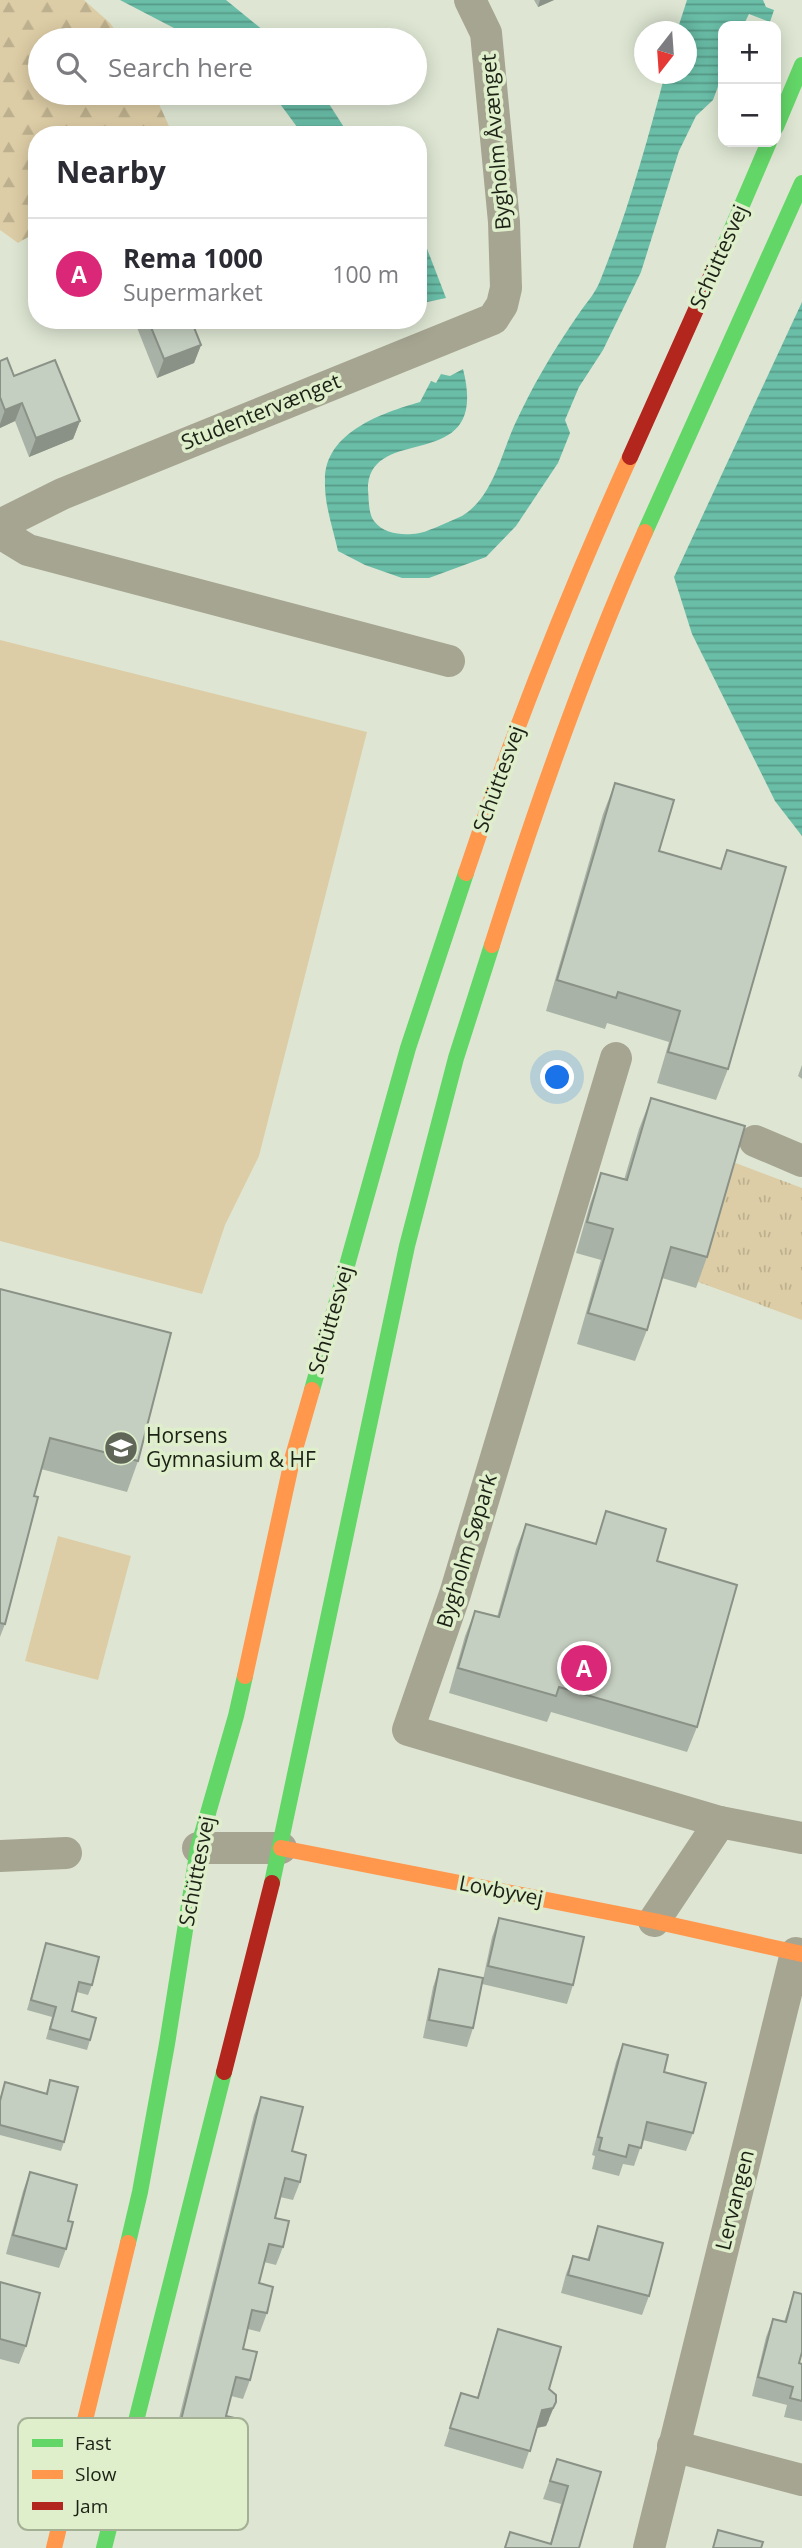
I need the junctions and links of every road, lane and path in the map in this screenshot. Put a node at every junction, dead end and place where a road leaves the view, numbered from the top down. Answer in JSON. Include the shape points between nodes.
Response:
{"nodes":[{"id":1,"x":470,"y":0,"type":"edge"},
{"id":2,"x":802,"y":65,"type":"edge"},
{"id":3,"x":781,"y":115,"type":"edge"},
{"id":4,"x":767,"y":147,"type":"edge"},
{"id":5,"x":802,"y":183,"type":"edge"},
{"id":6,"x":506,"y":288,"type":"joint"},
{"id":7,"x":0,"y":524,"type":"edge"},
{"id":8,"x":0,"y":533,"type":"edge"},
{"id":9,"x":449,"y":661,"type":"dead end"},
{"id":10,"x":617,"y":1058,"type":"dead end"},
{"id":11,"x":755,"y":1141,"type":"dead end"},
{"id":12,"x":802,"y":1161,"type":"edge"},
{"id":13,"x":720,"y":1822,"type":"junction"},
{"id":14,"x":802,"y":1838,"type":"edge"},
{"id":15,"x":198,"y":1847,"type":"junction"},
{"id":16,"x":281,"y":1848,"type":"junction"},
{"id":17,"x":66,"y":1853,"type":"dead end"},
{"id":18,"x":0,"y":1856,"type":"edge"},
{"id":19,"x":654,"y":1921,"type":"junction"},
{"id":20,"x":799,"y":1954,"type":"edge"},
{"id":21,"x":85,"y":2418,"type":"edge"},
{"id":22,"x":137,"y":2418,"type":"edge"},
{"id":23,"x":673,"y":2446,"type":"junction"},
{"id":24,"x":802,"y":2480,"type":"edge"},
{"id":25,"x":58,"y":2530,"type":"edge"},
{"id":26,"x":109,"y":2530,"type":"edge"},
{"id":27,"x":54,"y":2548,"type":"edge"},
{"id":28,"x":104,"y":2548,"type":"edge"},
{"id":29,"x":649,"y":2548,"type":"edge"}],
"edges":[{"from":1,"to":6,"type":"street","name":"Bygholm Åvænget","via":[[486,33],[505,222]]},
{"from":2,"to":3,"type":"main road"},
{"from":4,"to":15,"type":"main road","name":"Schüttesvej","via":[[591,543],[492,795],[408,1048],[293,1456],[236,1716]]},
{"from":5,"to":16,"type":"main road","name":"Schüttesvej","via":[[627,572],[535,810],[456,1058],[407,1246]]},
{"from":6,"to":7,"type":"street","name":"Studentervænget","via":[[493,319],[62,494]]},
{"from":8,"to":9,"type":"street","via":[[28,550],[133,588]]},
{"from":10,"to":13,"type":"street","name":"Bygholm Søpark","via":[[456,1594],[408,1730]]},
{"from":11,"to":12,"type":"street"},
{"from":13,"to":14,"type":"street","name":"Bygholm Søpark"},
{"from":13,"to":19,"type":"street"},
{"from":15,"to":16,"type":"street","name":"Lovbyvej"},
{"from":15,"to":21,"type":"main road","name":"Schüttesvej","via":[[140,2192]]},
{"from":16,"to":19,"type":"main road","name":"Lovbyvej"},
{"from":16,"to":22,"type":"main road","name":"Schüttesvej"},
{"from":17,"to":18,"type":"street"},
{"from":19,"to":20,"type":"main road","name":"Lovbyvej"},
{"from":20,"to":23,"type":"street","name":"Lervangen"},
{"from":23,"to":24,"type":"street"},
{"from":23,"to":29,"type":"street","name":"Lervangen"},
{"from":25,"to":27,"type":"main road","name":"Schüttesvej"},
{"from":26,"to":28,"type":"main road","name":"Schüttesvej"}]}
